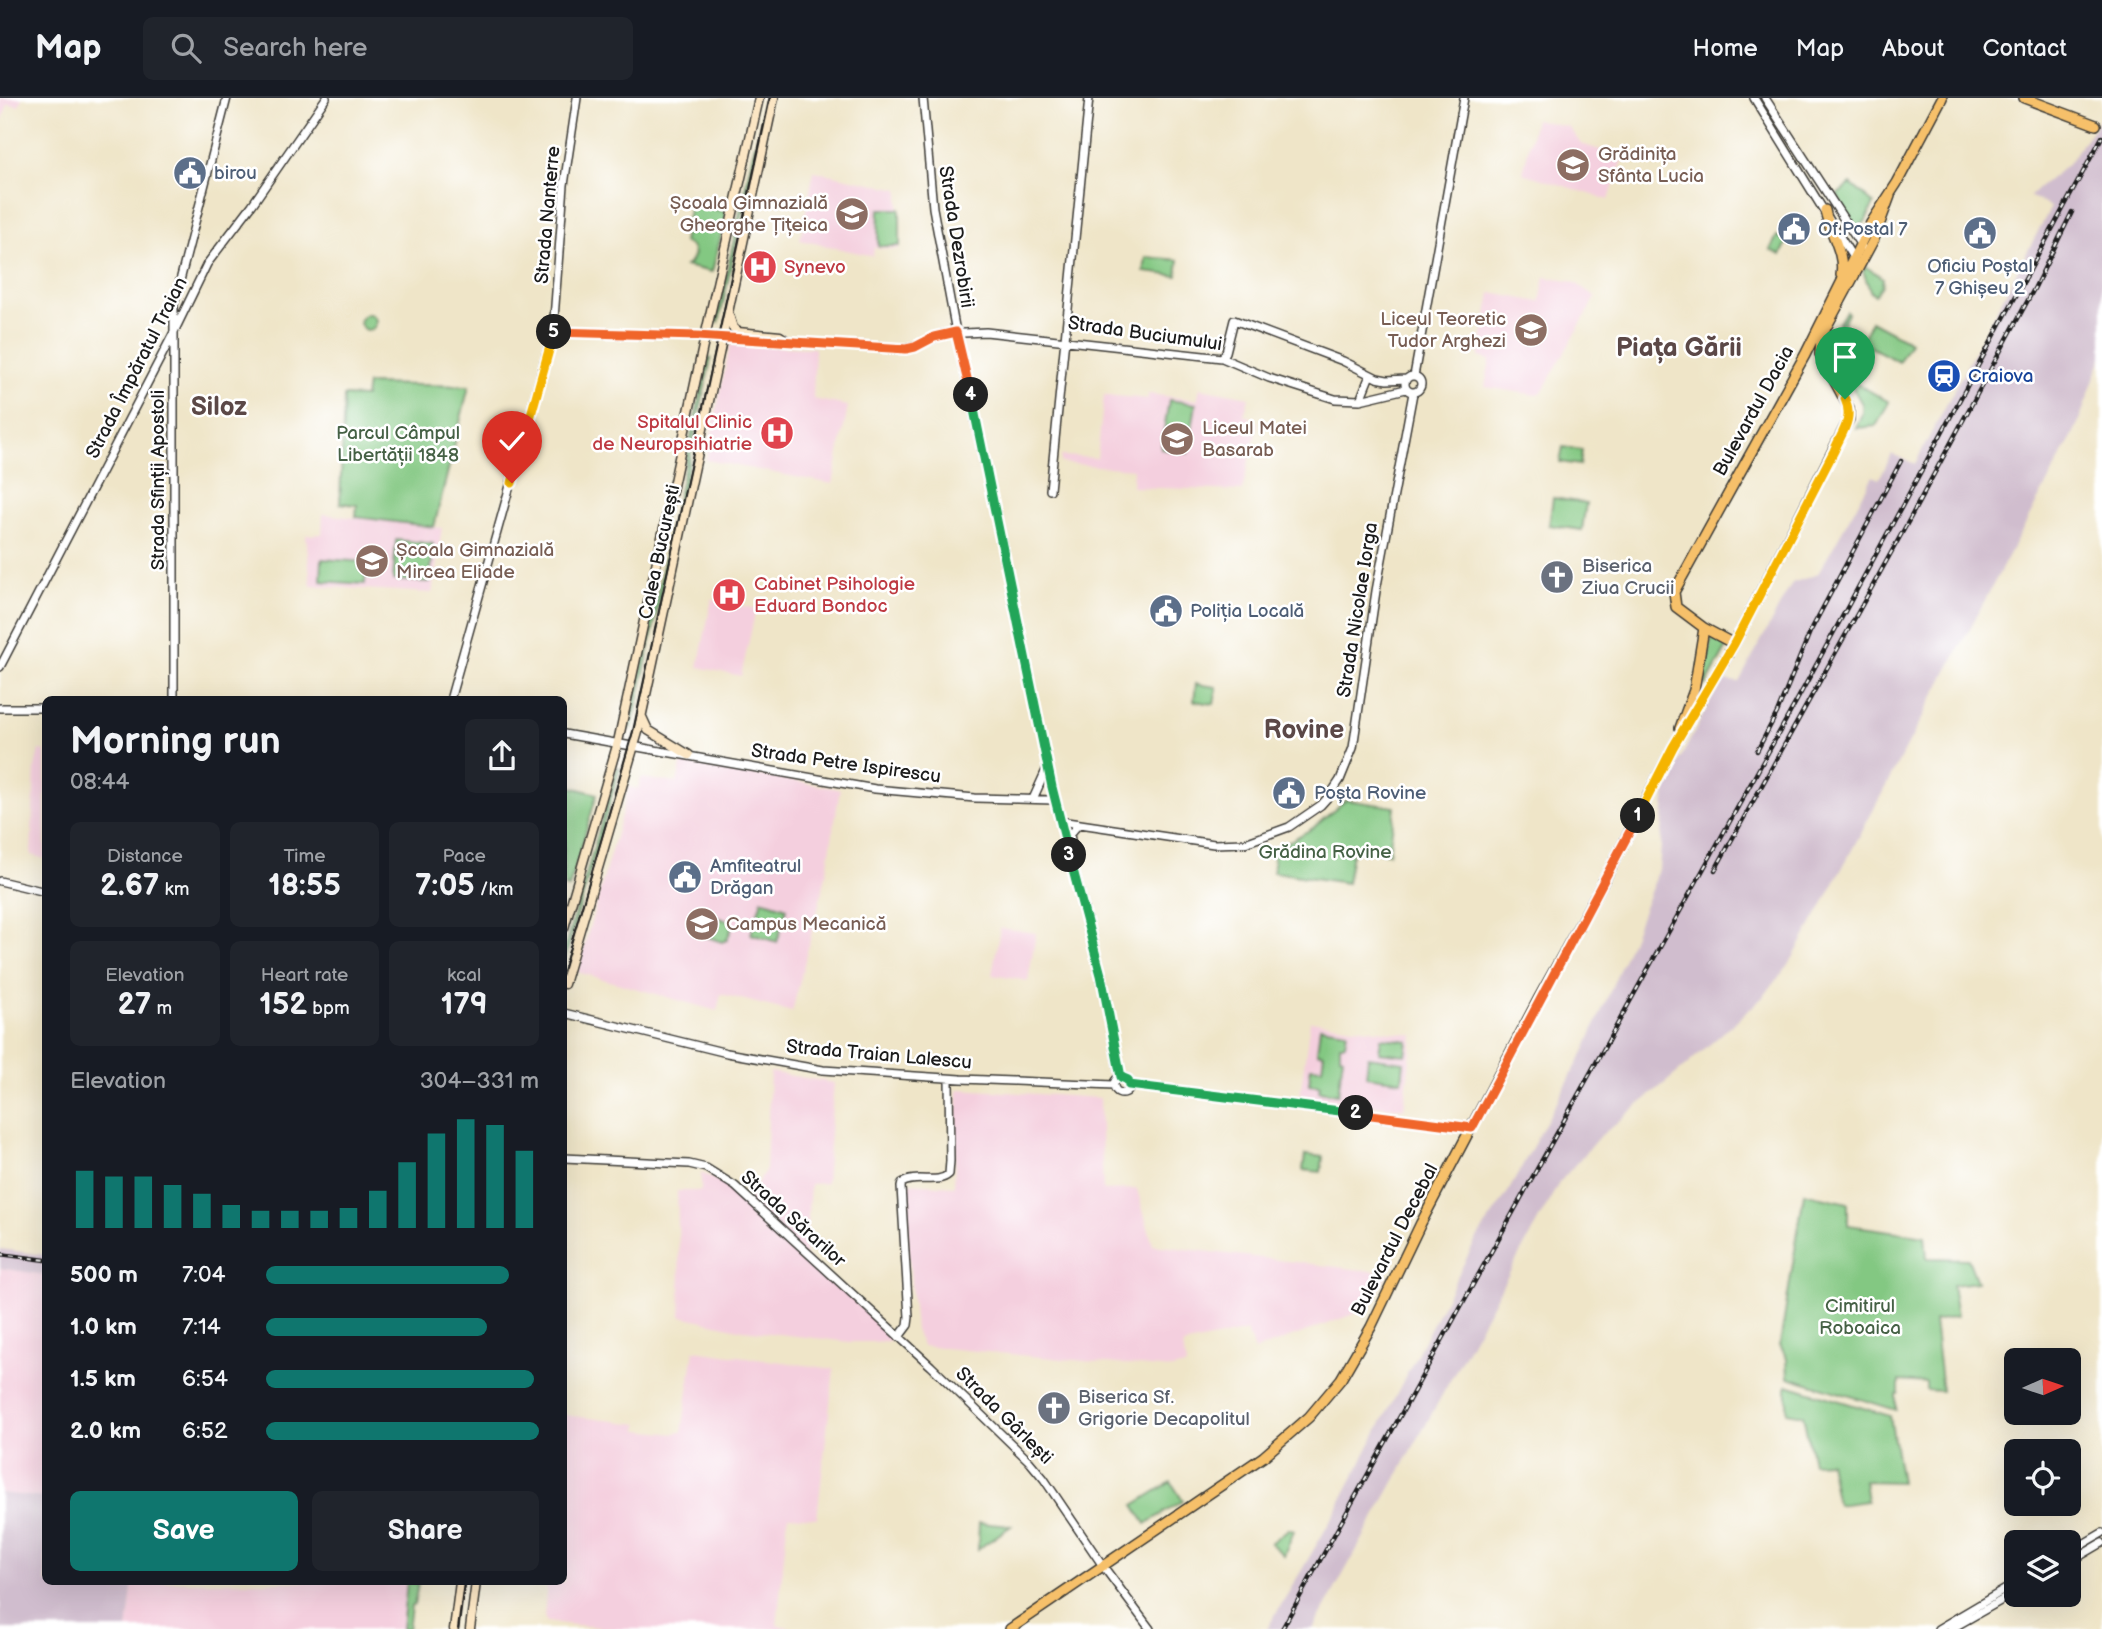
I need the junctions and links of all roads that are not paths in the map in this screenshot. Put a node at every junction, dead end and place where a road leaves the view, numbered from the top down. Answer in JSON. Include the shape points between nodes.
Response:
{"nodes":[{"id":1,"x":227,"y":98,"type":"edge"},
{"id":2,"x":326,"y":98,"type":"edge"},
{"id":3,"x":576,"y":98,"type":"edge"},
{"id":4,"x":775,"y":98,"type":"edge"},
{"id":5,"x":923,"y":98,"type":"edge"},
{"id":6,"x":1089,"y":98,"type":"edge"},
{"id":7,"x":1464,"y":98,"type":"edge"},
{"id":8,"x":1754,"y":98,"type":"edge"},
{"id":9,"x":1765,"y":98,"type":"edge"},
{"id":10,"x":2024,"y":98,"type":"edge"},
{"id":11,"x":758,"y":99,"type":"edge"},
{"id":12,"x":1942,"y":99,"type":"edge"},
{"id":13,"x":769,"y":123,"type":"junction"},
{"id":14,"x":2096,"y":125,"type":"dead end"},
{"id":15,"x":1890,"y":196,"type":"junction"},
{"id":16,"x":1825,"y":210,"type":"junction"},
{"id":17,"x":1860,"y":245,"type":"junction"},
{"id":18,"x":1866,"y":255,"type":"junction"},
{"id":19,"x":1853,"y":257,"type":"junction"},
{"id":20,"x":1859,"y":268,"type":"junction"},
{"id":21,"x":1840,"y":285,"type":"junction"},
{"id":22,"x":728,"y":312,"type":"junction"},
{"id":23,"x":174,"y":332,"type":"junction"},
{"id":24,"x":553,"y":332,"type":"junction"},
{"id":25,"x":956,"y":332,"type":"junction"},
{"id":26,"x":705,"y":337,"type":"junction"},
{"id":27,"x":722,"y":338,"type":"junction"},
{"id":28,"x":1064,"y":340,"type":"junction"},
{"id":29,"x":787,"y":341,"type":"junction"},
{"id":30,"x":1820,"y":354,"type":"junction"},
{"id":31,"x":1805,"y":355,"type":"junction"},
{"id":32,"x":1222,"y":358,"type":"junction"},
{"id":33,"x":1370,"y":375,"type":"junction"},
{"id":34,"x":1410,"y":377,"type":"junction"},
{"id":35,"x":1409,"y":391,"type":"junction"},
{"id":36,"x":1360,"y":400,"type":"junction"},
{"id":37,"x":1050,"y":490,"type":"dead end"},
{"id":38,"x":1704,"y":628,"type":"junction"},
{"id":39,"x":1734,"y":644,"type":"junction"},
{"id":40,"x":0,"y":667,"type":"edge"},
{"id":41,"x":174,"y":696,"type":"edge"},
{"id":42,"x":451,"y":696,"type":"edge"},
{"id":43,"x":0,"y":708,"type":"edge"},
{"id":44,"x":42,"y":708,"type":"edge"},
{"id":45,"x":642,"y":716,"type":"junction"},
{"id":46,"x":567,"y":734,"type":"edge"},
{"id":47,"x":618,"y":743,"type":"junction"},
{"id":48,"x":635,"y":746,"type":"junction"},
{"id":49,"x":1673,"y":747,"type":"junction"},
{"id":50,"x":690,"y":755,"type":"junction"},
{"id":51,"x":1048,"y":767,"type":"junction"},
{"id":52,"x":1033,"y":799,"type":"junction"},
{"id":53,"x":1054,"y":800,"type":"junction"},
{"id":54,"x":1060,"y":821,"type":"junction"},
{"id":55,"x":1079,"y":824,"type":"junction"},
{"id":56,"x":1073,"y":868,"type":"junction"},
{"id":57,"x":0,"y":881,"type":"edge"},
{"id":58,"x":42,"y":891,"type":"edge"},
{"id":59,"x":567,"y":918,"type":"edge"},
{"id":60,"x":567,"y":974,"type":"edge"},
{"id":61,"x":567,"y":1014,"type":"edge"},
{"id":62,"x":1121,"y":1077,"type":"junction"},
{"id":63,"x":949,"y":1079,"type":"junction"},
{"id":64,"x":1114,"y":1085,"type":"junction"},
{"id":65,"x":1129,"y":1085,"type":"junction"},
{"id":66,"x":1472,"y":1128,"type":"junction"},
{"id":67,"x":567,"y":1158,"type":"edge"},
{"id":68,"x":899,"y":1337,"type":"junction"},
{"id":69,"x":2102,"y":1533,"type":"edge"},
{"id":70,"x":2102,"y":1543,"type":"edge"},
{"id":71,"x":2081,"y":1545,"type":"edge"},
{"id":72,"x":2081,"y":1555,"type":"edge"},
{"id":73,"x":1103,"y":1566,"type":"junction"},
{"id":74,"x":460,"y":1585,"type":"edge"},
{"id":75,"x":476,"y":1585,"type":"edge"},
{"id":76,"x":2004,"y":1590,"type":"edge"},
{"id":77,"x":2004,"y":1599,"type":"edge"},
{"id":78,"x":454,"y":1629,"type":"edge"},
{"id":79,"x":470,"y":1629,"type":"edge"},
{"id":80,"x":1010,"y":1629,"type":"edge"},
{"id":81,"x":1150,"y":1629,"type":"edge"},
{"id":82,"x":1938,"y":1629,"type":"edge"},
{"id":83,"x":1951,"y":1629,"type":"edge"}],
"edges":[{"from":1,"to":23,"type":"street","name":"Strada Sfinții Apostoli","via":[[174,304]]},
{"from":2,"to":23,"type":"street","name":"Strada Împăratul Traian","via":[[207,264]]},
{"from":3,"to":24,"type":"street","name":"Strada Nanterre"},
{"from":4,"to":13,"type":"main road","name":"Calea București"},
{"from":5,"to":25,"type":"street","name":"Strada Dezrobirii","via":[[933,208]]},
{"from":6,"to":28,"type":"street"},
{"from":7,"to":34,"type":"street"},
{"from":8,"to":16,"type":"street"},
{"from":9,"to":17,"type":"street"},
{"from":10,"to":14,"type":"main road"},
{"from":11,"to":13,"type":"main road","name":"Calea București"},
{"from":11,"to":26,"type":"main road","name":"Calea București"},
{"from":12,"to":15,"type":"main road","name":"Bulevardul Dacia"},
{"from":13,"to":22,"type":"main road","name":"Calea București"},
{"from":15,"to":17,"type":"main road","name":"Bulevardul Dacia"},
{"from":15,"to":18,"type":"main road","name":"Bulevardul Dacia"},
{"from":16,"to":19,"type":"street"},
{"from":16,"to":21,"type":"main road","via":[[1842,258]]},
{"from":17,"to":18,"type":"street"},
{"from":17,"to":19,"type":"main road","name":"Bulevardul Dacia"},
{"from":18,"to":20,"type":"main road","name":"Bulevardul Dacia"},
{"from":19,"to":20,"type":"street"},
{"from":19,"to":21,"type":"main road","name":"Bulevardul Dacia"},
{"from":20,"to":30,"type":"main road","name":"Bulevardul Dacia","via":[[1821,337]]},
{"from":21,"to":31,"type":"main road","name":"Bulevardul Dacia"},
{"from":22,"to":27,"type":"main road","name":"Calea București"},
{"from":22,"to":29,"type":"main road","via":[[738,332],[780,336]]},
{"from":23,"to":40,"type":"street","name":"Strada Împăratul Traian"},
{"from":23,"to":41,"type":"street","name":"Strada Sfinții Apostoli"},
{"from":24,"to":26,"type":"street","name":"Strada Buciumului"},
{"from":24,"to":42,"type":"street","name":"Strada Nanterre"},
{"from":25,"to":28,"type":"street","name":"Strada Buciumului"},
{"from":25,"to":29,"type":"street","name":"Strada Buciumului","via":[[906,349]]},
{"from":25,"to":51,"type":"street","name":"Strada Dezrobirii"},
{"from":26,"to":27,"type":"street","name":"Strada Buciumului"},
{"from":26,"to":47,"type":"main road","name":"Calea București"},
{"from":27,"to":29,"type":"street","name":"Strada Buciumului"},
{"from":27,"to":45,"type":"main road","name":"Calea București"},
{"from":28,"to":32,"type":"street","name":"Strada Buciumului"},
{"from":28,"to":37,"type":"street"},
{"from":30,"to":31,"type":"main road"},
{"from":30,"to":39,"type":"main road","name":"Bulevardul Decebal","via":[[1850,413]]},
{"from":31,"to":38,"type":"main road","name":"Bulevardul Dacia","via":[[1674,592],[1676,607]]},
{"from":32,"to":33,"type":"street","via":[[1234,320]]},
{"from":32,"to":36,"type":"street","name":"Strada Buciumului","via":[[1324,397]]},
{"from":33,"to":34,"type":"street","via":[[1387,380]]},
{"from":33,"to":36,"type":"street"},
{"from":34,"to":35,"type":"street"},
{"from":34,"to":35,"type":"street","via":[[1420,379],[1421,384],[1418,391]]},
{"from":35,"to":36,"type":"street","name":"Strada Buciumului"},
{"from":35,"to":55,"type":"street","name":"Strada Nicolae Iorga","via":[[1353,748],[1330,794],[1289,827],[1245,844],[1214,844]]},
{"from":38,"to":39,"type":"main road"},
{"from":38,"to":49,"type":"main road","name":"Bulevardul Decebal","via":[[1694,690]]},
{"from":39,"to":49,"type":"main road","name":"Bulevardul Decebal"},
{"from":43,"to":44,"type":"street"},
{"from":45,"to":48,"type":"main road","name":"Calea București"},
{"from":45,"to":50,"type":"main road","via":[[648,730]]},
{"from":46,"to":47,"type":"street","name":"Strada Petre Ispirescu"},
{"from":47,"to":48,"type":"street","name":"Strada Petre Ispirescu"},
{"from":47,"to":59,"type":"main road","name":"Calea București"},
{"from":48,"to":50,"type":"street","name":"Strada Petre Ispirescu"},
{"from":48,"to":60,"type":"main road","name":"Calea București"},
{"from":49,"to":66,"type":"main road","name":"Bulevardul Decebal"},
{"from":50,"to":52,"type":"street","name":"Strada Petre Ispirescu","via":[[875,789]]},
{"from":51,"to":52,"type":"street"},
{"from":51,"to":53,"type":"street","name":"Strada Dezrobirii"},
{"from":52,"to":53,"type":"street","name":"Strada Petre Ispirescu"},
{"from":53,"to":54,"type":"street","name":"Strada Dezrobirii"},
{"from":54,"to":55,"type":"street","name":"Strada Nicolae Iorga"},
{"from":54,"to":56,"type":"street","name":"Strada Dezrobirii"},
{"from":55,"to":56,"type":"street","via":[[1070,834]]},
{"from":56,"to":62,"type":"street","name":"Strada Dezrobirii"},
{"from":57,"to":58,"type":"street"},
{"from":61,"to":63,"type":"street","name":"Strada Traian Lalescu","via":[[727,1053],[810,1067]]},
{"from":62,"to":64,"type":"street"},
{"from":62,"to":65,"type":"street"},
{"from":63,"to":64,"type":"street","name":"Strada Traian Lalescu"},
{"from":63,"to":68,"type":"street","via":[[949,1174],[902,1183],[909,1317]]},
{"from":64,"to":65,"type":"street","via":[[1122,1093]]},
{"from":65,"to":66,"type":"street"},
{"from":66,"to":73,"type":"main road","name":"Bulevardul Decebal","via":[[1371,1327],[1325,1401],[1263,1457]]},
{"from":67,"to":68,"type":"street","name":"Strada Sărarilor","via":[[689,1164],[712,1171],[735,1186]]},
{"from":68,"to":73,"type":"street","name":"Strada Gârlești","via":[[1028,1461]]},
{"from":69,"to":71,"type":"street"},
{"from":70,"to":72,"type":"street"},
{"from":73,"to":80,"type":"main road","name":"Bulevardul Decebal"},
{"from":73,"to":81,"type":"street","name":"Strada Gârlești"},
{"from":74,"to":78,"type":"main road"},
{"from":75,"to":79,"type":"main road"},
{"from":76,"to":82,"type":"street"},
{"from":77,"to":83,"type":"street"}]}
